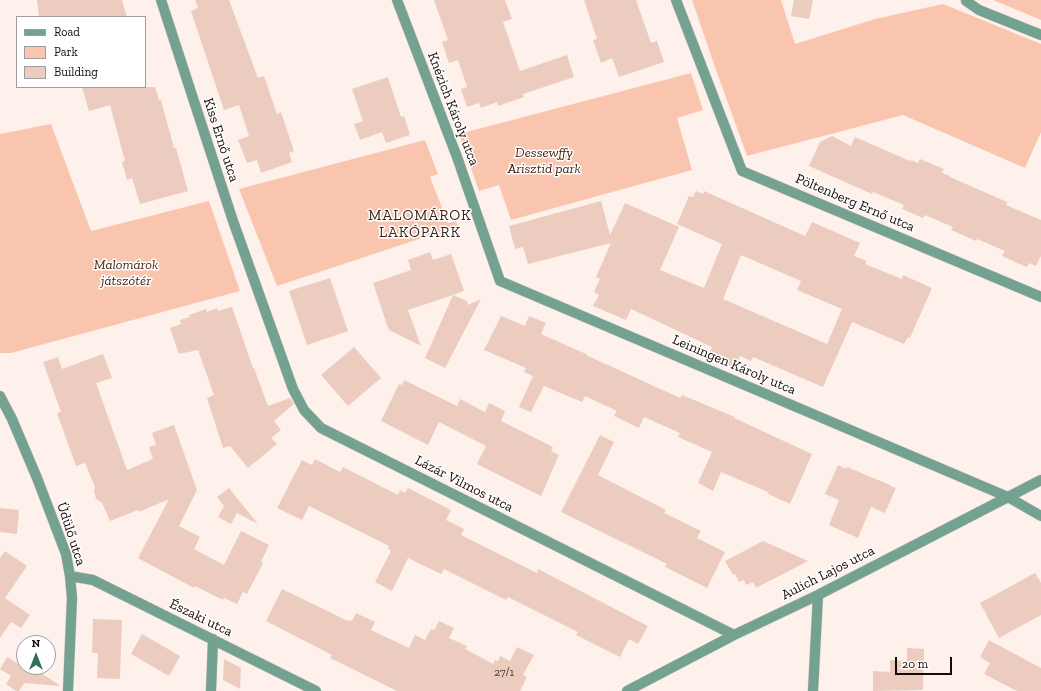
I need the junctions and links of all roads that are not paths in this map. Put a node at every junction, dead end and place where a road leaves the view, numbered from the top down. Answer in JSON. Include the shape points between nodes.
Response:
{"nodes":[{"id":1,"x":161,"y":0,"type":"edge"},
{"id":2,"x":397,"y":0,"type":"edge"},
{"id":3,"x":676,"y":0,"type":"edge"},
{"id":4,"x":966,"y":1,"type":"edge"},
{"id":5,"x":1041,"y":35,"type":"edge"},
{"id":6,"x":482,"y":229,"type":"joint"},
{"id":7,"x":256,"y":287,"type":"joint"},
{"id":8,"x":1041,"y":297,"type":"edge"},
{"id":9,"x":0,"y":396,"type":"edge"},
{"id":10,"x":1041,"y":480,"type":"edge"},
{"id":11,"x":1008,"y":497,"type":"junction"},
{"id":12,"x":1041,"y":516,"type":"edge"},
{"id":13,"x":70,"y":576,"type":"junction"},
{"id":14,"x":818,"y":595,"type":"junction"},
{"id":15,"x":734,"y":635,"type":"junction"},
{"id":16,"x":213,"y":639,"type":"junction"},
{"id":17,"x":68,"y":691,"type":"edge"},
{"id":18,"x":211,"y":691,"type":"edge"},
{"id":19,"x":316,"y":691,"type":"edge"},
{"id":20,"x":627,"y":691,"type":"edge"},
{"id":21,"x":813,"y":691,"type":"edge"}],
"edges":[{"from":1,"to":7,"type":"street","name":"Kiss Ernő utca"},
{"from":2,"to":6,"type":"street","name":"Knézich Károly utca"},
{"from":3,"to":8,"type":"street","name":"Pöltenberg Ernő utca","via":[[742,171]]},
{"from":4,"to":5,"type":"street","via":[[979,10]]},
{"from":6,"to":11,"type":"street","name":"Leiningen Károly utca","via":[[500,281]]},
{"from":7,"to":15,"type":"street","name":"Lázár Vilmos utca","via":[[293,390],[304,410],[321,428]]},
{"from":9,"to":13,"type":"street","name":"Üdülő utca","via":[[37,478],[66,554]]},
{"from":10,"to":11,"type":"street","name":"Aulich Lajos utca"},
{"from":11,"to":12,"type":"street","name":"Leiningen Károly utca"},
{"from":11,"to":14,"type":"street","name":"Aulich Lajos utca"},
{"from":13,"to":16,"type":"street","name":"Északi utca","via":[[93,580]]},
{"from":13,"to":17,"type":"street","name":"Üdülő utca","via":[[72,598]]},
{"from":14,"to":15,"type":"street","name":"Aulich Lajos utca"},
{"from":14,"to":21,"type":"street"},
{"from":15,"to":20,"type":"street","name":"Aulich Lajos utca"},
{"from":16,"to":18,"type":"street"},
{"from":16,"to":19,"type":"street","name":"Északi utca"}]}
